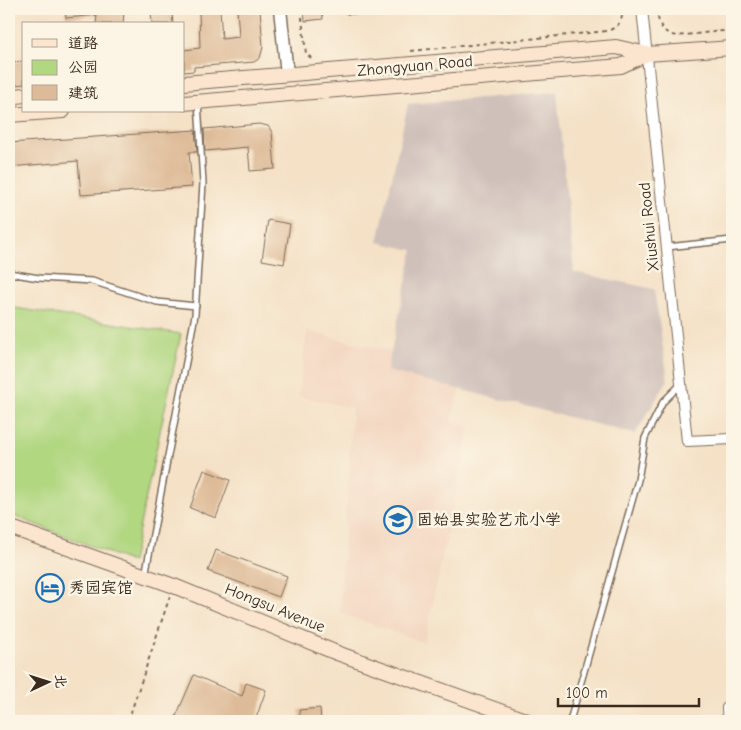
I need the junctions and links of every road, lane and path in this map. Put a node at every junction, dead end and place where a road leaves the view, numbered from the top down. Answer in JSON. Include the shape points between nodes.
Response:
{"nodes":[{"id":1,"x":280,"y":9,"type":"edge"},
{"id":2,"x":301,"y":9,"type":"edge"},
{"id":3,"x":345,"y":9,"type":"edge"},
{"id":4,"x":373,"y":9,"type":"edge"},
{"id":5,"x":622,"y":9,"type":"edge"},
{"id":6,"x":642,"y":9,"type":"edge"},
{"id":7,"x":657,"y":9,"type":"edge"},
{"id":8,"x":732,"y":30,"type":"edge"},
{"id":9,"x":732,"y":48,"type":"edge"},
{"id":10,"x":410,"y":52,"type":"dead end"},
{"id":11,"x":647,"y":54,"type":"junction"},
{"id":12,"x":321,"y":61,"type":"dead end"},
{"id":13,"x":286,"y":74,"type":"junction"},
{"id":14,"x":185,"y":83,"type":"edge"},
{"id":15,"x":22,"y":95,"type":"edge"},
{"id":16,"x":9,"y":97,"type":"edge"},
{"id":17,"x":191,"y":102,"type":"edge"},
{"id":18,"x":50,"y":112,"type":"edge"},
{"id":19,"x":9,"y":115,"type":"edge"},
{"id":20,"x":732,"y":240,"type":"edge"},
{"id":21,"x":666,"y":247,"type":"junction"},
{"id":22,"x":9,"y":273,"type":"edge"},
{"id":23,"x":196,"y":306,"type":"junction"},
{"id":24,"x":680,"y":384,"type":"junction"},
{"id":25,"x":732,"y":439,"type":"edge"},
{"id":26,"x":9,"y":527,"type":"edge"},
{"id":27,"x":145,"y":576,"type":"junction"},
{"id":28,"x":174,"y":586,"type":"junction"},
{"id":29,"x":727,"y":708,"type":"dead end"},
{"id":30,"x":128,"y":721,"type":"edge"},
{"id":31,"x":528,"y":721,"type":"edge"},
{"id":32,"x":570,"y":721,"type":"edge"},
{"id":33,"x":728,"y":721,"type":"edge"}],
"edges":[{"from":1,"to":13,"type":"street"},
{"from":2,"to":12,"type":"path","via":[[306,54]]},
{"from":3,"to":4,"type":"lane"},
{"from":5,"to":10,"type":"path","via":[[620,24],[607,31]]},
{"from":6,"to":11,"type":"street","name":"Xiushui Road"},
{"from":7,"to":8,"type":"path","via":[[660,25],[668,34]]},
{"from":9,"to":11,"type":"main road","name":"Zhongyuan Road"},
{"from":11,"to":13,"type":"main road","name":"Zhongyuan Road","via":[[616,47]]},
{"from":11,"to":17,"type":"main road","name":"Zhongyuan Road","via":[[621,66]]},
{"from":11,"to":21,"type":"street","name":"Xiushui Road"},
{"from":13,"to":14,"type":"main road","name":"Zhongyuan Road"},
{"from":15,"to":16,"type":"main road"},
{"from":17,"to":23,"type":"lane","via":[[203,183]]},
{"from":18,"to":19,"type":"main road"},
{"from":20,"to":21,"type":"lane"},
{"from":21,"to":24,"type":"street","name":"Xiushui Road"},
{"from":22,"to":23,"type":"lane","via":[[92,281],[157,302]]},
{"from":23,"to":27,"type":"lane"},
{"from":24,"to":25,"type":"street","name":"Xiushui Road","via":[[687,441]]},
{"from":24,"to":32,"type":"lane","via":[[663,402],[645,438],[638,480]]},
{"from":26,"to":27,"type":"main road","name":"Hongsu Avenue"},
{"from":27,"to":28,"type":"main road","name":"Hongsu Avenue"},
{"from":28,"to":30,"type":"path"},
{"from":28,"to":31,"type":"main road","name":"Hongsu Avenue","via":[[337,652]]},
{"from":29,"to":33,"type":"street"}]}
